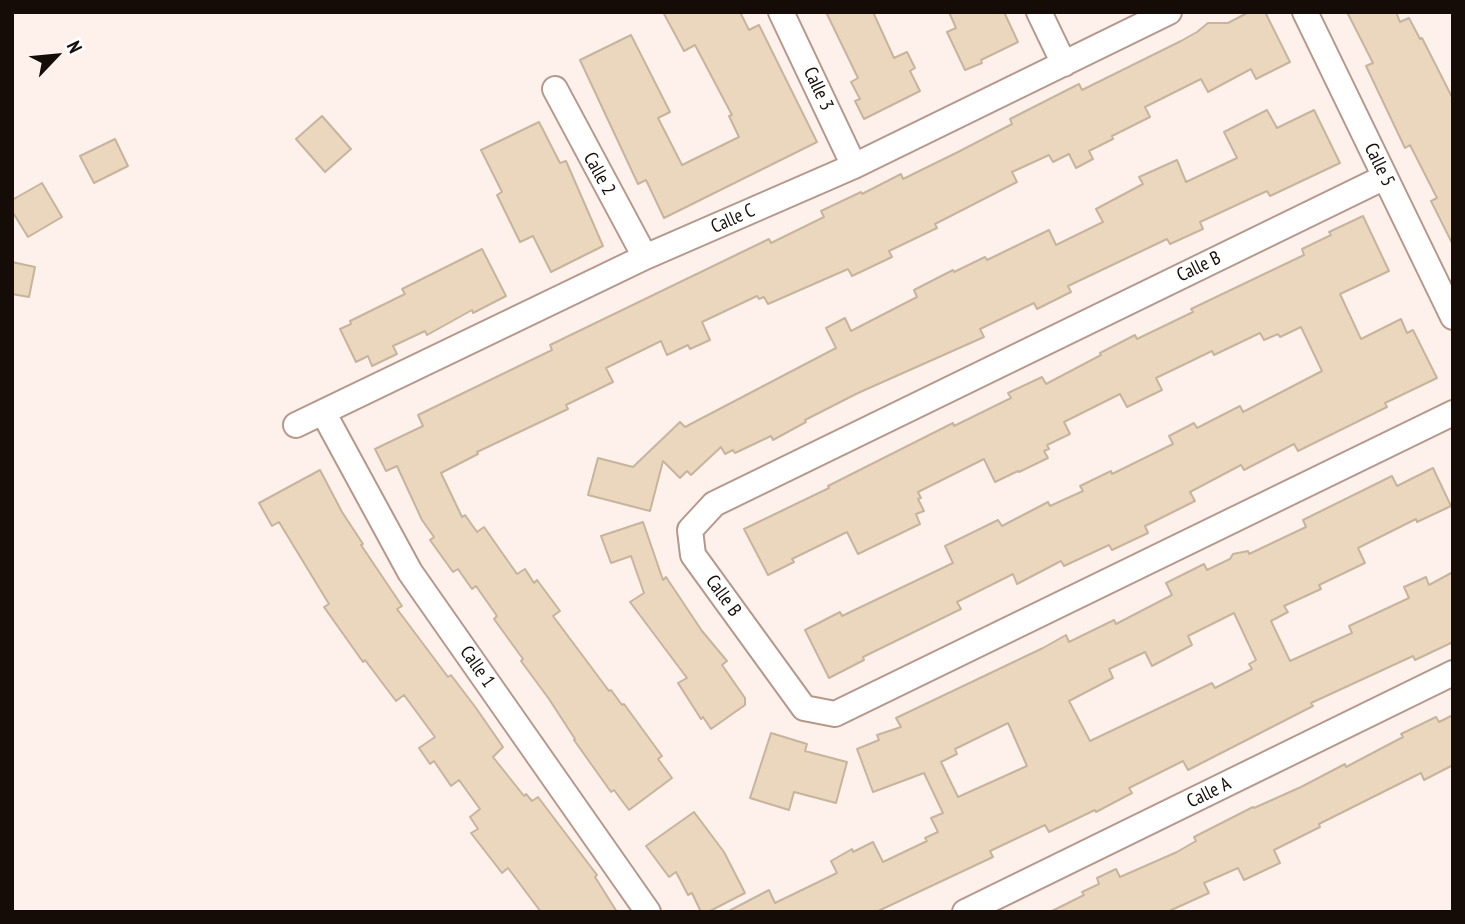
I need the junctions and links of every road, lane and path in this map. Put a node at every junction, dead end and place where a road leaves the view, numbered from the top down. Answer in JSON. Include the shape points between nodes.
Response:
{"nodes":[{"id":1,"x":781,"y":12,"type":"edge"},
{"id":2,"x":1039,"y":12,"type":"edge"},
{"id":3,"x":1169,"y":12,"type":"edge"},
{"id":4,"x":1305,"y":12,"type":"edge"},
{"id":5,"x":1063,"y":64,"type":"junction"},
{"id":6,"x":555,"y":89,"type":"dead end"},
{"id":7,"x":855,"y":166,"type":"junction"},
{"id":8,"x":1385,"y":177,"type":"junction"},
{"id":9,"x":645,"y":257,"type":"junction"},
{"id":10,"x":1453,"y":317,"type":"edge"},
{"id":11,"x":323,"y":412,"type":"junction"},
{"id":12,"x":1453,"y":413,"type":"edge"},
{"id":13,"x":296,"y":425,"type":"dead end"},
{"id":14,"x":1453,"y":673,"type":"edge"},
{"id":15,"x":648,"y":912,"type":"edge"},
{"id":16,"x":965,"y":912,"type":"edge"}],
"edges":[{"from":1,"to":7,"type":"street","name":"Calle 3"},
{"from":2,"to":5,"type":"street"},
{"from":3,"to":5,"type":"street","name":"Calle C"},
{"from":4,"to":8,"type":"street","name":"Calle 5"},
{"from":5,"to":7,"type":"street","name":"Calle C"},
{"from":6,"to":9,"type":"street","name":"Calle 2"},
{"from":7,"to":9,"type":"street","name":"Calle C"},
{"from":8,"to":10,"type":"street","name":"Calle 5"},
{"from":8,"to":12,"type":"street","name":"Calle B","via":[[714,504],[690,530],[693,555],[804,708],[835,714]]},
{"from":9,"to":11,"type":"street","name":"Calle C"},
{"from":11,"to":13,"type":"street","name":"Calle C"},
{"from":11,"to":15,"type":"street","name":"Calle 1","via":[[410,572]]},
{"from":14,"to":16,"type":"street","name":"Calle A"}]}
